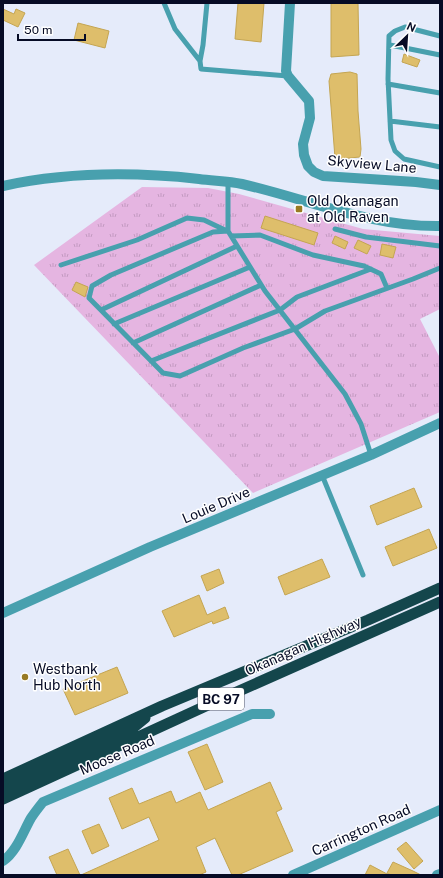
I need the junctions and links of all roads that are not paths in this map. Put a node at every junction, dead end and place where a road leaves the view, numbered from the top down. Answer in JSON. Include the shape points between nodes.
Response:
{"nodes":[{"id":1,"x":164,"y":3,"type":"edge"},
{"id":2,"x":207,"y":3,"type":"edge"},
{"id":3,"x":290,"y":3,"type":"edge"},
{"id":4,"x":440,"y":36,"type":"edge"},
{"id":5,"x":390,"y":45,"type":"junction"},
{"id":6,"x":440,"y":55,"type":"edge"},
{"id":7,"x":200,"y":61,"type":"junction"},
{"id":8,"x":288,"y":76,"type":"junction"},
{"id":9,"x":388,"y":84,"type":"junction"},
{"id":10,"x":440,"y":93,"type":"edge"},
{"id":11,"x":390,"y":121,"type":"junction"},
{"id":12,"x":440,"y":127,"type":"edge"},
{"id":13,"x":440,"y":167,"type":"edge"},
{"id":14,"x":228,"y":183,"type":"junction"},
{"id":15,"x":3,"y":186,"type":"edge"},
{"id":16,"x":440,"y":186,"type":"edge"},
{"id":17,"x":440,"y":226,"type":"edge"},
{"id":18,"x":335,"y":229,"type":"dead end"},
{"id":19,"x":230,"y":234,"type":"junction"},
{"id":20,"x":237,"y":246,"type":"junction"},
{"id":21,"x":440,"y":246,"type":"edge"},
{"id":22,"x":61,"y":265,"type":"dead end"},
{"id":23,"x":250,"y":267,"type":"junction"},
{"id":24,"x":440,"y":268,"type":"edge"},
{"id":25,"x":371,"y":269,"type":"junction"},
{"id":26,"x":262,"y":285,"type":"junction"},
{"id":27,"x":387,"y":288,"type":"junction"},
{"id":28,"x":100,"y":310,"type":"junction"},
{"id":29,"x":280,"y":310,"type":"junction"},
{"id":30,"x":114,"y":324,"type":"junction"},
{"id":31,"x":295,"y":329,"type":"junction"},
{"id":32,"x":133,"y":344,"type":"junction"},
{"id":33,"x":151,"y":361,"type":"junction"},
{"id":34,"x":440,"y":423,"type":"edge"},
{"id":35,"x":371,"y":455,"type":"junction"},
{"id":36,"x":322,"y":475,"type":"junction"},
{"id":37,"x":363,"y":575,"type":"dead end"},
{"id":38,"x":440,"y":588,"type":"edge"},
{"id":39,"x":440,"y":602,"type":"edge"},
{"id":40,"x":3,"y":613,"type":"edge"},
{"id":41,"x":162,"y":706,"type":"junction"},
{"id":42,"x":270,"y":714,"type":"dead end"},
{"id":43,"x":3,"y":779,"type":"edge"},
{"id":44,"x":3,"y":789,"type":"edge"},
{"id":45,"x":3,"y":799,"type":"edge"},
{"id":46,"x":440,"y":810,"type":"edge"},
{"id":47,"x":3,"y":861,"type":"edge"},
{"id":48,"x":293,"y":875,"type":"edge"}],
"edges":[{"from":1,"to":7,"type":"lane","via":[[175,30]]},
{"from":2,"to":7,"type":"lane"},
{"from":3,"to":8,"type":"street","via":[[286,71]]},
{"from":4,"to":5,"type":"lane","via":[[405,27],[389,36]]},
{"from":5,"to":6,"type":"lane"},
{"from":5,"to":9,"type":"lane"},
{"from":7,"to":8,"type":"lane","via":[[201,69]]},
{"from":8,"to":16,"type":"street","name":"Skyview Lane","via":[[309,101],[310,118],[303,144],[308,166],[314,172],[323,176]]},
{"from":9,"to":10,"type":"lane"},
{"from":9,"to":11,"type":"lane"},
{"from":11,"to":12,"type":"lane"},
{"from":11,"to":13,"type":"lane","via":[[391,140],[395,151],[404,159]]},
{"from":14,"to":15,"type":"street","via":[[168,176],[98,175],[30,180]]},
{"from":14,"to":17,"type":"street","via":[[240,184],[362,218]]},
{"from":14,"to":19,"type":"lane"},
{"from":18,"to":21,"type":"lane","via":[[366,237]]},
{"from":19,"to":20,"type":"lane"},
{"from":19,"to":22,"type":"lane","via":[[204,220],[187,218],[137,240]]},
{"from":19,"to":25,"type":"lane","via":[[260,235],[313,255]]},
{"from":19,"to":28,"type":"lane","via":[[213,232],[111,275],[92,286],[89,298]]},
{"from":20,"to":23,"type":"lane"},
{"from":20,"to":28,"type":"lane"},
{"from":23,"to":26,"type":"lane"},
{"from":23,"to":30,"type":"lane"},
{"from":24,"to":27,"type":"lane"},
{"from":25,"to":27,"type":"lane","via":[[381,274]]},
{"from":25,"to":29,"type":"lane","via":[[297,297]]},
{"from":26,"to":29,"type":"lane"},
{"from":26,"to":32,"type":"lane"},
{"from":27,"to":31,"type":"lane","via":[[325,311]]},
{"from":28,"to":30,"type":"lane"},
{"from":29,"to":31,"type":"lane"},
{"from":29,"to":33,"type":"lane"},
{"from":30,"to":32,"type":"lane"},
{"from":31,"to":33,"type":"lane","via":[[243,348],[180,376],[163,373]]},
{"from":31,"to":35,"type":"lane","via":[[345,394],[361,424]]},
{"from":32,"to":33,"type":"lane"},
{"from":34,"to":35,"type":"street","name":"Louie Drive"},
{"from":35,"to":36,"type":"street","name":"Louie Drive"},
{"from":36,"to":37,"type":"lane"},
{"from":36,"to":40,"type":"street","name":"Louie Drive","via":[[150,547]]},
{"from":38,"to":41,"type":"highway","name":"Okanagan Highway","number":"BC 97"},
{"from":39,"to":45,"type":"highway","name":"Okanagan Highway","number":"BC 97","via":[[222,698]]},
{"from":41,"to":43,"type":"highway","name":"Okanagan Highway","number":"BC 97"},
{"from":41,"to":44,"type":"highway","via":[[122,736]]},
{"from":42,"to":47,"type":"street","name":"Moose Road","via":[[252,714],[43,802],[17,844]]},
{"from":46,"to":48,"type":"street","name":"Carrington Road"}]}
